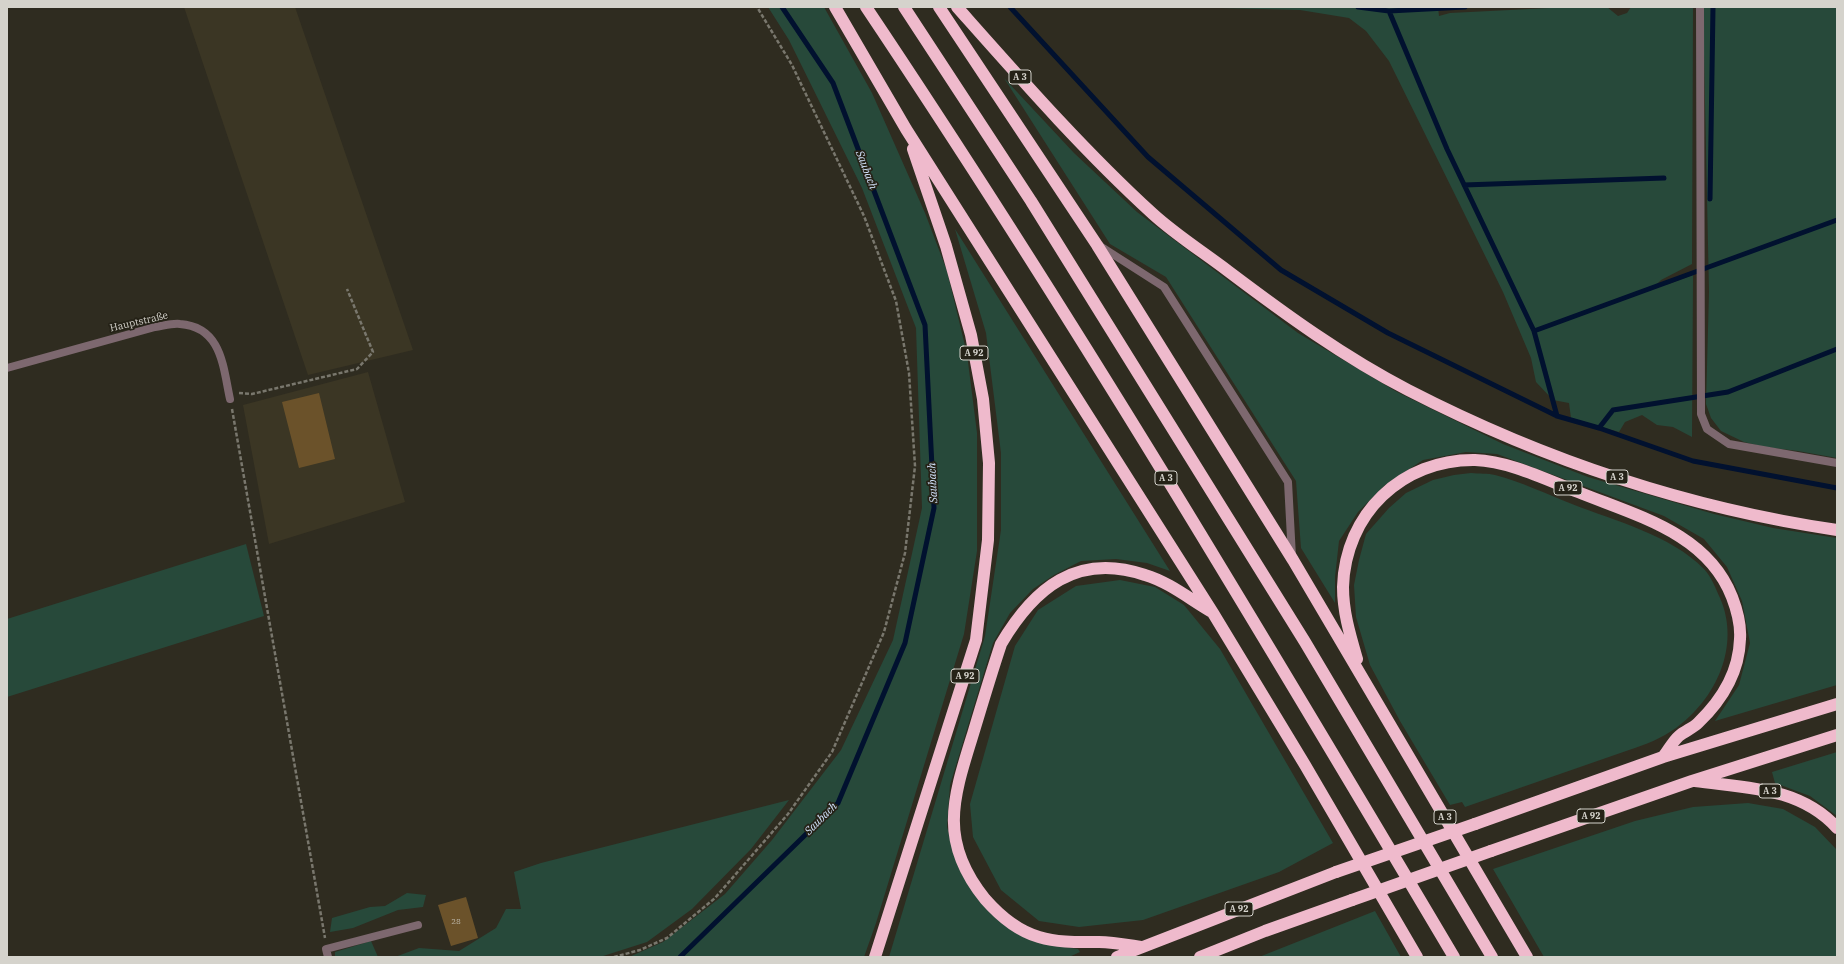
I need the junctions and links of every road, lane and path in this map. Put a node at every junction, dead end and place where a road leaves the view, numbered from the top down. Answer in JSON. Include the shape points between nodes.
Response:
{"nodes":[{"id":1,"x":757,"y":7,"type":"edge"},
{"id":2,"x":835,"y":7,"type":"edge"},
{"id":3,"x":866,"y":7,"type":"edge"},
{"id":4,"x":904,"y":7,"type":"edge"},
{"id":5,"x":939,"y":7,"type":"edge"},
{"id":6,"x":958,"y":7,"type":"edge"},
{"id":7,"x":1700,"y":7,"type":"edge"},
{"id":8,"x":906,"y":129,"type":"junction"},
{"id":9,"x":1097,"y":245,"type":"junction"},
{"id":10,"x":347,"y":289,"type":"dead end"},
{"id":11,"x":7,"y":368,"type":"edge"},
{"id":12,"x":226,"y":381,"type":"junction"},
{"id":13,"x":230,"y":399,"type":"joint"},
{"id":14,"x":1837,"y":463,"type":"edge"},
{"id":15,"x":1837,"y":530,"type":"edge"},
{"id":16,"x":1293,"y":560,"type":"junction"},
{"id":17,"x":1213,"y":613,"type":"junction"},
{"id":18,"x":1363,"y":677,"type":"junction"},
{"id":19,"x":1837,"y":704,"type":"edge"},
{"id":20,"x":1837,"y":735,"type":"edge"},
{"id":21,"x":1663,"y":757,"type":"junction"},
{"id":22,"x":1692,"y":781,"type":"junction"},
{"id":23,"x":1837,"y":828,"type":"edge"},
{"id":24,"x":418,"y":925,"type":"dead end"},
{"id":25,"x":1142,"y":947,"type":"junction"},
{"id":26,"x":327,"y":953,"type":"edge"},
{"id":27,"x":614,"y":957,"type":"edge"},
{"id":28,"x":875,"y":957,"type":"edge"},
{"id":29,"x":1117,"y":957,"type":"edge"},
{"id":30,"x":1200,"y":957,"type":"edge"},
{"id":31,"x":1417,"y":957,"type":"edge"},
{"id":32,"x":1454,"y":957,"type":"edge"},
{"id":33,"x":1492,"y":957,"type":"edge"},
{"id":34,"x":1527,"y":957,"type":"edge"}],
"edges":[{"from":1,"to":27,"type":"path","via":[[792,65],[864,216],[896,301],[909,373],[916,466],[905,553],[884,632],[832,752],[792,808],[714,898],[666,938],[640,950]]},
{"from":2,"to":8,"type":"highway"},
{"from":3,"to":32,"type":"highway","number":"A 3","via":[[1004,218],[1252,617]]},
{"from":4,"to":33,"type":"highway","via":[[1031,201],[1301,635]]},
{"from":5,"to":9,"type":"highway","number":"A 3"},
{"from":6,"to":15,"type":"highway","number":"A 3","via":[[1084,147],[1155,216],[1275,306],[1340,350],[1408,390],[1523,444],[1631,482],[1714,506],[1799,525]]},
{"from":7,"to":14,"type":"street","via":[[1701,414],[1707,428],[1729,444]]},
{"from":8,"to":17,"type":"highway"},
{"from":8,"to":28,"type":"highway","number":"A 92","via":[[946,246],[971,335],[983,399],[989,463],[988,540],[976,640]]},
{"from":9,"to":16,"type":"highway","number":"A 3"},
{"from":9,"to":16,"type":"street","via":[[1164,288],[1288,482]]},
{"from":10,"to":12,"type":"path","via":[[373,352],[357,369],[252,394],[238,393]]},
{"from":11,"to":12,"type":"street","name":"Hauptstraße","via":[[155,327],[178,324],[197,328],[211,338],[220,352]]},
{"from":12,"to":13,"type":"street","name":"Hauptstraße"},
{"from":13,"to":26,"type":"path"},
{"from":16,"to":18,"type":"highway","number":"A 3"},
{"from":17,"to":25,"type":"highway","via":[[1152,578],[1123,569],[1086,569],[1050,585],[1027,606],[1001,644],[955,796],[954,826],[961,860],[989,903],[1012,923],[1025,931],[1052,940]]},
{"from":17,"to":31,"type":"highway"},
{"from":18,"to":21,"type":"highway","number":"A 92","via":[[1344,611],[1343,588],[1348,550],[1356,532],[1384,493],[1411,475],[1457,461],[1489,461],[1548,480],[1676,533],[1698,548],[1716,567],[1728,586],[1735,604],[1740,638],[1732,678],[1710,711],[1696,725],[1678,737]]},
{"from":18,"to":34,"type":"highway","number":"A 3"},
{"from":19,"to":21,"type":"highway","number":"A 92"},
{"from":20,"to":22,"type":"highway","number":"A 92"},
{"from":21,"to":25,"type":"highway","number":"A 92","bridge":true,"via":[[1336,872]]},
{"from":22,"to":23,"type":"highway","number":"A 3","via":[[1778,792],[1803,802],[1830,820]]},
{"from":22,"to":30,"type":"highway","number":"A 92","bridge":true,"via":[[1265,931]]},
{"from":24,"to":26,"type":"street"},
{"from":25,"to":29,"type":"highway","number":"A 92"}]}
